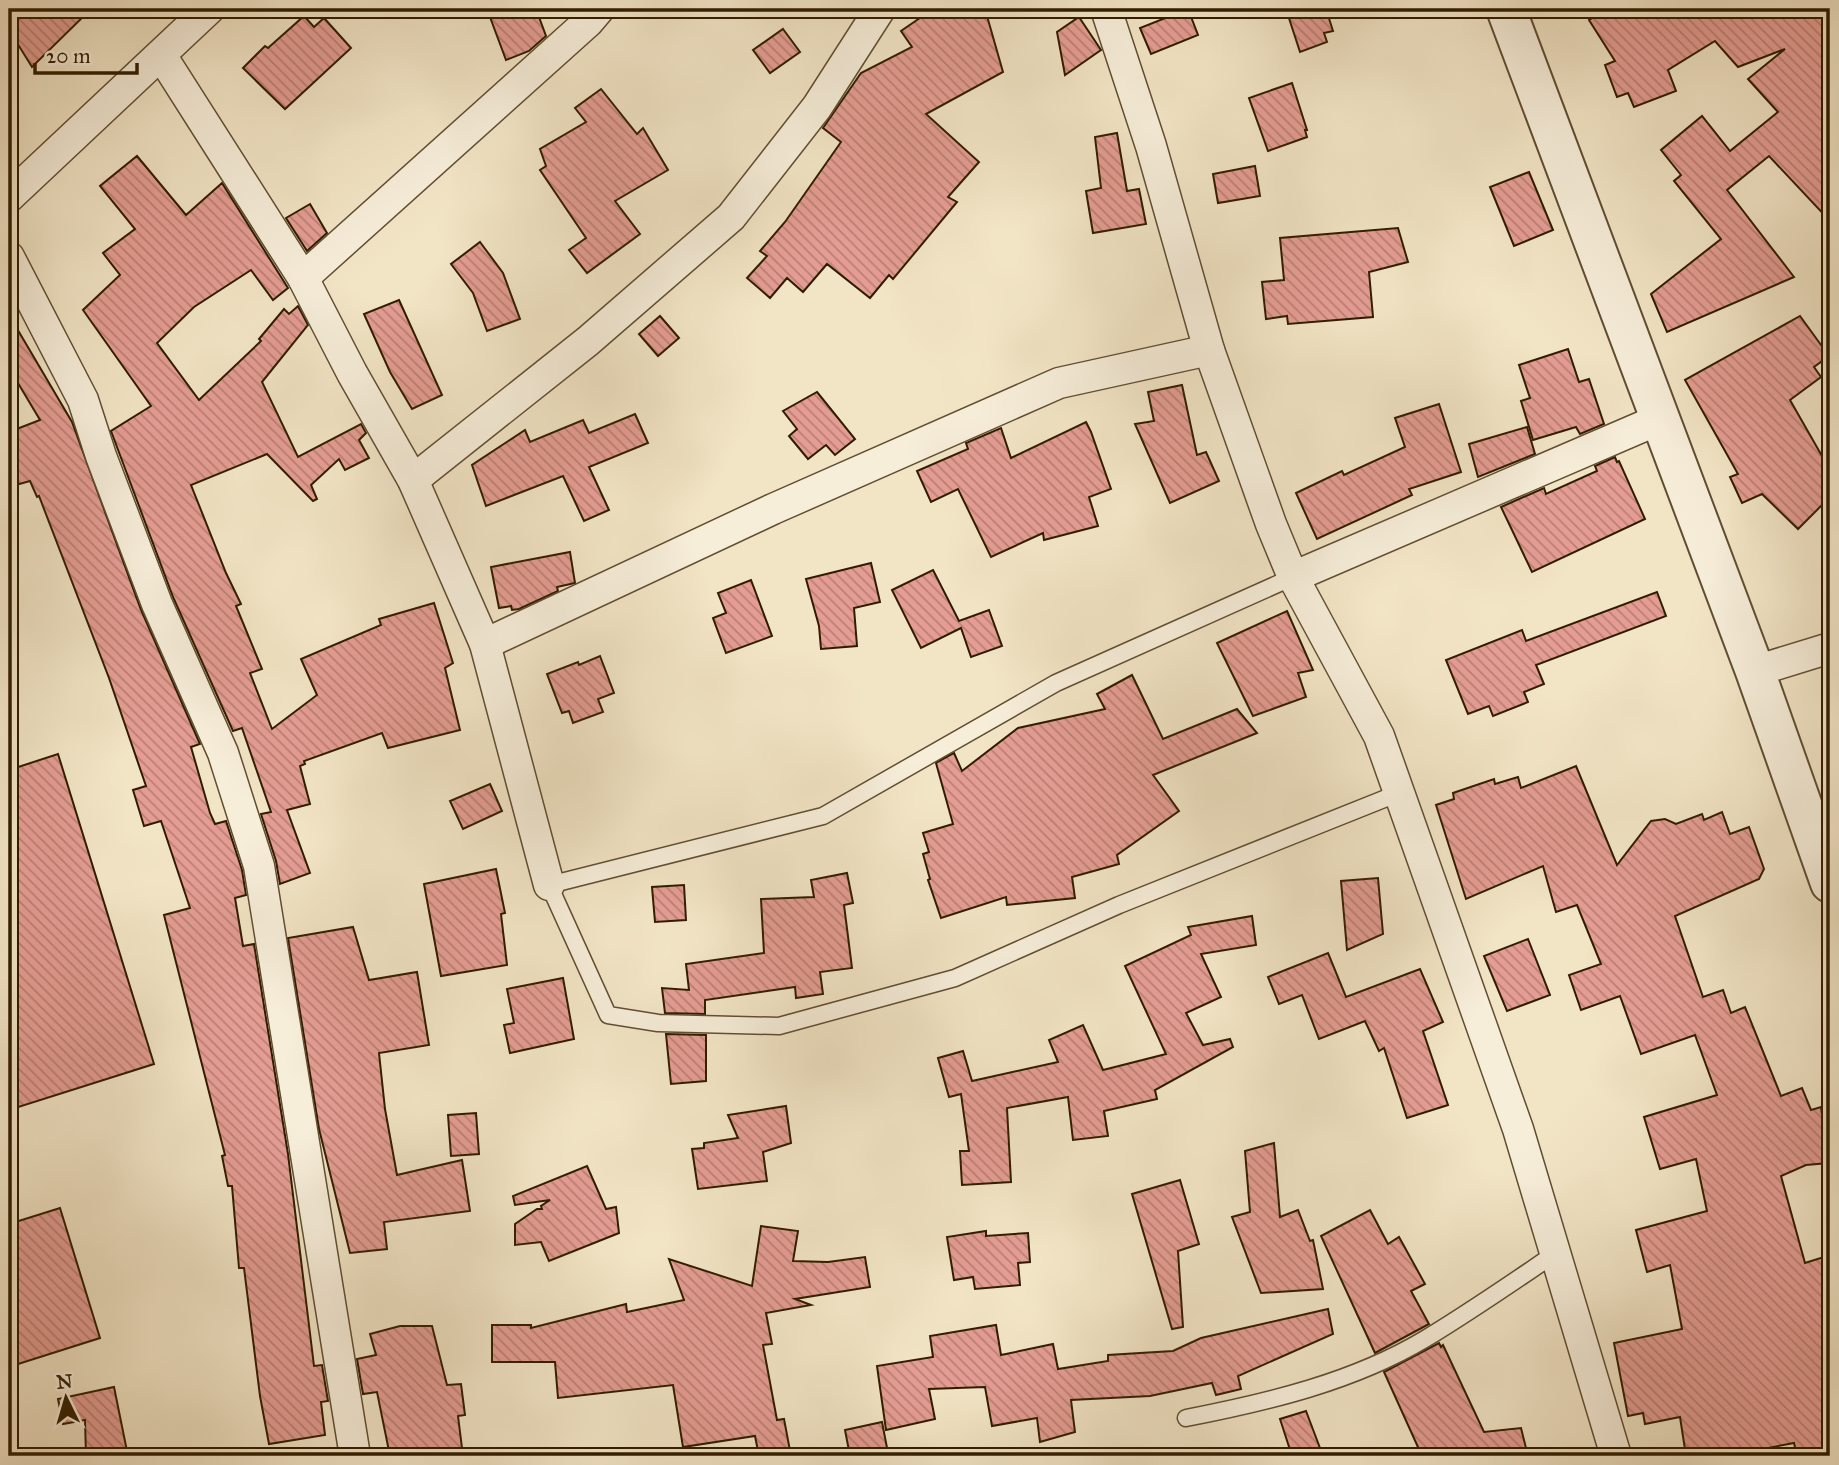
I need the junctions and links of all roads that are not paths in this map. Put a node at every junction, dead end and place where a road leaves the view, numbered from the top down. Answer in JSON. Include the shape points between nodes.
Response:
{"nodes":[{"id":1,"x":209,"y":9,"type":"edge"},
{"id":2,"x":599,"y":9,"type":"edge"},
{"id":3,"x":880,"y":9,"type":"edge"},
{"id":4,"x":1106,"y":9,"type":"edge"},
{"id":5,"x":1506,"y":9,"type":"edge"},
{"id":6,"x":162,"y":55,"type":"junction"},
{"id":7,"x":9,"y":197,"type":"edge"},
{"id":8,"x":9,"y":257,"type":"edge"},
{"id":9,"x":303,"y":278,"type":"junction"},
{"id":10,"x":1209,"y":350,"type":"junction"},
{"id":11,"x":1660,"y":419,"type":"junction"},
{"id":12,"x":413,"y":480,"type":"junction"},
{"id":13,"x":1293,"y":577,"type":"junction"},
{"id":14,"x":485,"y":644,"type":"junction"},
{"id":15,"x":1830,"y":648,"type":"edge"},
{"id":16,"x":1755,"y":671,"type":"junction"},
{"id":17,"x":1399,"y":793,"type":"junction"},
{"id":18,"x":1830,"y":883,"type":"edge"},
{"id":19,"x":550,"y":885,"type":"junction"},
{"id":20,"x":1556,"y":1253,"type":"junction"},
{"id":21,"x":1186,"y":1418,"type":"dead end"},
{"id":22,"x":355,"y":1456,"type":"edge"},
{"id":23,"x":1616,"y":1456,"type":"edge"}],
"edges":[{"from":1,"to":6,"type":"street"},
{"from":2,"to":9,"type":"street"},
{"from":3,"to":12,"type":"street","via":[[817,107],[731,217],[588,341]]},
{"from":4,"to":10,"type":"street"},
{"from":5,"to":11,"type":"street"},
{"from":6,"to":7,"type":"street"},
{"from":6,"to":9,"type":"street"},
{"from":8,"to":22,"type":"street","via":[[83,400],[157,604],[223,753],[259,866]]},
{"from":9,"to":12,"type":"street"},
{"from":10,"to":13,"type":"street"},
{"from":10,"to":14,"type":"street","via":[[1059,383],[773,509]]},
{"from":11,"to":13,"type":"street"},
{"from":11,"to":16,"type":"street"},
{"from":12,"to":14,"type":"street"},
{"from":13,"to":17,"type":"street","via":[[1379,736]]},
{"from":13,"to":19,"type":"lane","via":[[1056,683],[823,816]]},
{"from":14,"to":19,"type":"street"},
{"from":15,"to":16,"type":"street"},
{"from":16,"to":18,"type":"street"},
{"from":17,"to":19,"type":"lane","via":[[1119,905],[955,978],[779,1026],[658,1023],[608,1015]]},
{"from":17,"to":20,"type":"street","via":[[1518,1129]]},
{"from":20,"to":21,"type":"lane","via":[[1385,1360],[1300,1391]]},
{"from":20,"to":23,"type":"street"}]}
